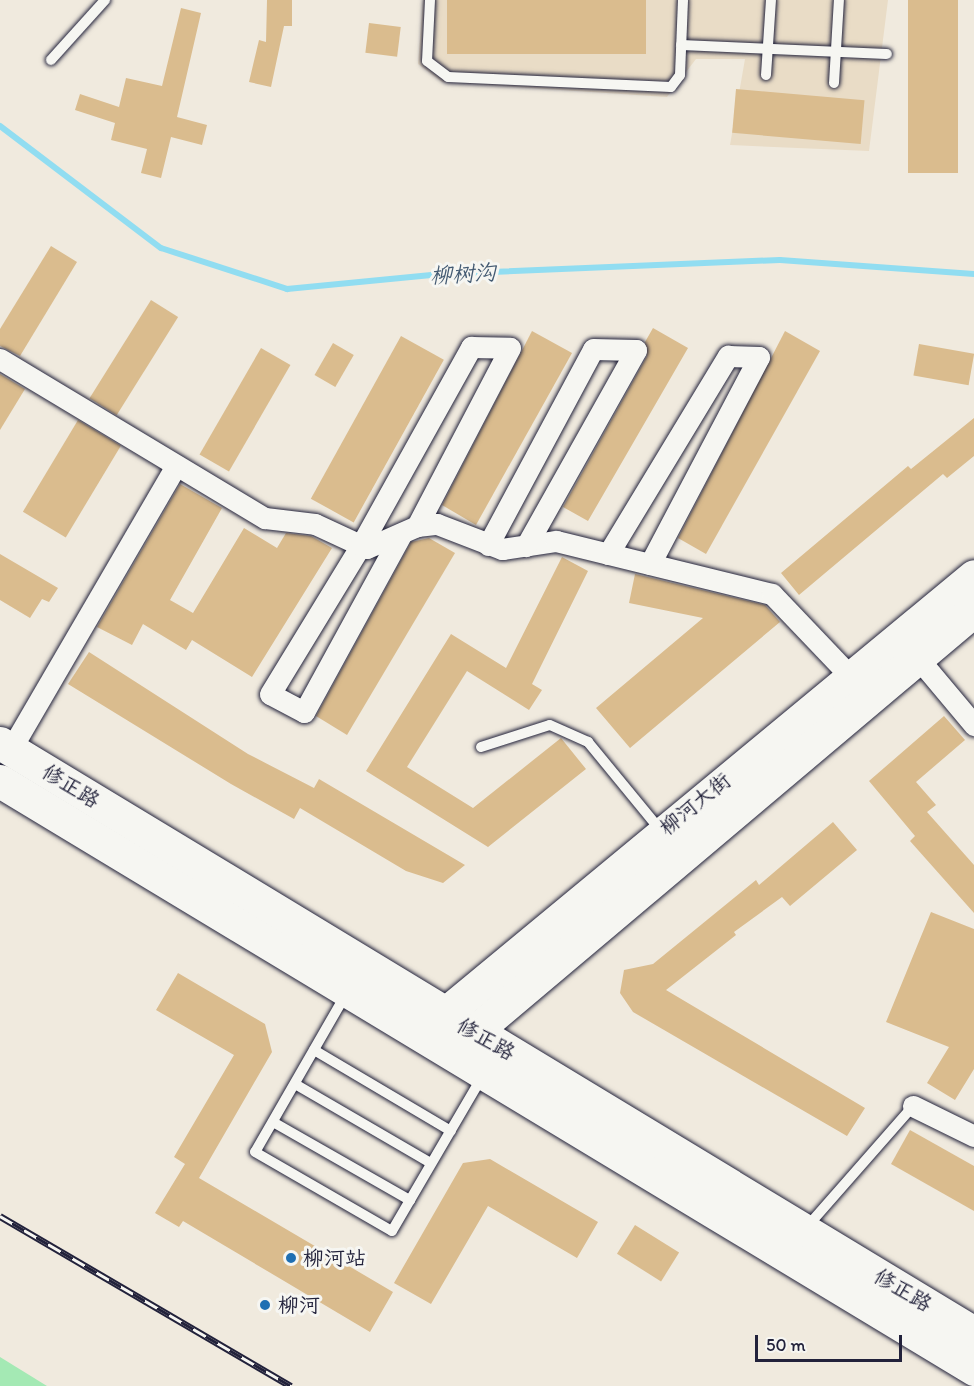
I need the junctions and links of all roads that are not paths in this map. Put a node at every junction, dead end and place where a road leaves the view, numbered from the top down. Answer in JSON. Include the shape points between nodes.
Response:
{"nodes":[{"id":1,"x":105,"y":0,"type":"edge"},
{"id":2,"x":430,"y":0,"type":"edge"},
{"id":3,"x":683,"y":0,"type":"edge"},
{"id":4,"x":771,"y":0,"type":"edge"},
{"id":5,"x":839,"y":0,"type":"edge"},
{"id":6,"x":681,"y":45,"type":"junction"},
{"id":7,"x":768,"y":49,"type":"junction"},
{"id":8,"x":836,"y":52,"type":"junction"},
{"id":9,"x":887,"y":54,"type":"dead end"},
{"id":10,"x":51,"y":60,"type":"dead end"},
{"id":11,"x":766,"y":75,"type":"dead end"},
{"id":12,"x":834,"y":83,"type":"dead end"},
{"id":13,"x":0,"y":360,"type":"edge"},
{"id":14,"x":176,"y":466,"type":"junction"},
{"id":15,"x":409,"y":529,"type":"junction"},
{"id":16,"x":361,"y":545,"type":"junction"},
{"id":17,"x":488,"y":545,"type":"junction"},
{"id":18,"x":526,"y":546,"type":"junction"},
{"id":19,"x":608,"y":554,"type":"junction"},
{"id":20,"x":650,"y":564,"type":"junction"},
{"id":21,"x":974,"y":576,"type":"edge"},
{"id":22,"x":974,"y":610,"type":"edge"},
{"id":23,"x":917,"y":657,"type":"junction"},
{"id":24,"x":851,"y":677,"type":"junction"},
{"id":25,"x":974,"y":725,"type":"edge"},
{"id":26,"x":5,"y":746,"type":"edge"},
{"id":27,"x":481,"y":747,"type":"dead end"},
{"id":28,"x":0,"y":781,"type":"edge"},
{"id":29,"x":662,"y":832,"type":"junction"},
{"id":30,"x":347,"y":992,"type":"junction"},
{"id":31,"x":430,"y":1024,"type":"junction"},
{"id":32,"x":477,"y":1032,"type":"junction"},
{"id":33,"x":314,"y":1050,"type":"junction"},
{"id":34,"x":448,"y":1053,"type":"junction"},
{"id":35,"x":483,"y":1075,"type":"junction"},
{"id":36,"x":295,"y":1084,"type":"junction"},
{"id":37,"x":913,"y":1106,"type":"joint"},
{"id":38,"x":273,"y":1122,"type":"junction"},
{"id":39,"x":451,"y":1131,"type":"junction"},
{"id":40,"x":974,"y":1136,"type":"edge"},
{"id":41,"x":431,"y":1163,"type":"junction"},
{"id":42,"x":410,"y":1200,"type":"junction"},
{"id":43,"x":805,"y":1230,"type":"junction"},
{"id":44,"x":974,"y":1333,"type":"edge"},
{"id":45,"x":974,"y":1370,"type":"edge"}],
"edges":[{"from":1,"to":10,"type":"lane"},
{"from":2,"to":6,"type":"lane","via":[[427,61],[448,76],[671,87],[680,75]]},
{"from":3,"to":6,"type":"lane"},
{"from":4,"to":7,"type":"lane"},
{"from":5,"to":8,"type":"lane"},
{"from":6,"to":7,"type":"lane"},
{"from":7,"to":8,"type":"lane"},
{"from":7,"to":11,"type":"lane"},
{"from":8,"to":9,"type":"lane"},
{"from":8,"to":12,"type":"lane"},
{"from":13,"to":14,"type":"street"},
{"from":14,"to":16,"type":"street","via":[[265,518],[315,524]]},
{"from":14,"to":26,"type":"street"},
{"from":15,"to":16,"type":"street","via":[[367,548]]},
{"from":15,"to":16,"type":"street","via":[[304,712],[270,694]]},
{"from":15,"to":16,"type":"street","via":[[510,348],[471,347]]},
{"from":15,"to":17,"type":"street","via":[[437,524]]},
{"from":17,"to":18,"type":"street","via":[[502,549]]},
{"from":17,"to":18,"type":"street","via":[[592,349],[636,350]]},
{"from":18,"to":19,"type":"street","via":[[556,541]]},
{"from":19,"to":20,"type":"street"},
{"from":19,"to":20,"type":"street","via":[[728,356],[759,357]]},
{"from":20,"to":24,"type":"street","via":[[772,594]]},
{"from":21,"to":24,"type":"main road","name":"柳河大街"},
{"from":22,"to":23,"type":"main road","name":"柳河大街"},
{"from":23,"to":25,"type":"street"},
{"from":23,"to":32,"type":"main road","name":"柳河大街"},
{"from":24,"to":29,"type":"main road","name":"柳河大街"},
{"from":26,"to":31,"type":"main road","name":"修正路"},
{"from":27,"to":29,"type":"lane","via":[[550,725],[588,742]]},
{"from":28,"to":30,"type":"main road","name":"修正路"},
{"from":29,"to":31,"type":"main road","name":"柳河大街"},
{"from":30,"to":31,"type":"main road","name":"修正路"},
{"from":30,"to":33,"type":"lane"},
{"from":31,"to":32,"type":"main road","name":"修正路"},
{"from":31,"to":34,"type":"main road","name":"修正路"},
{"from":32,"to":34,"type":"main road","name":"柳河大街"},
{"from":32,"to":43,"type":"main road","name":"修正路"},
{"from":33,"to":36,"type":"lane"},
{"from":33,"to":39,"type":"lane"},
{"from":34,"to":35,"type":"main road","name":"修正路"},
{"from":35,"to":39,"type":"lane"},
{"from":35,"to":45,"type":"main road","name":"修正路"},
{"from":36,"to":38,"type":"lane"},
{"from":36,"to":41,"type":"lane"},
{"from":37,"to":40,"type":"street"},
{"from":37,"to":43,"type":"lane"},
{"from":38,"to":42,"type":"lane"},
{"from":38,"to":42,"type":"lane","via":[[255,1152],[392,1231]]},
{"from":39,"to":41,"type":"lane"},
{"from":41,"to":42,"type":"lane"},
{"from":43,"to":44,"type":"main road","name":"修正路"}]}
